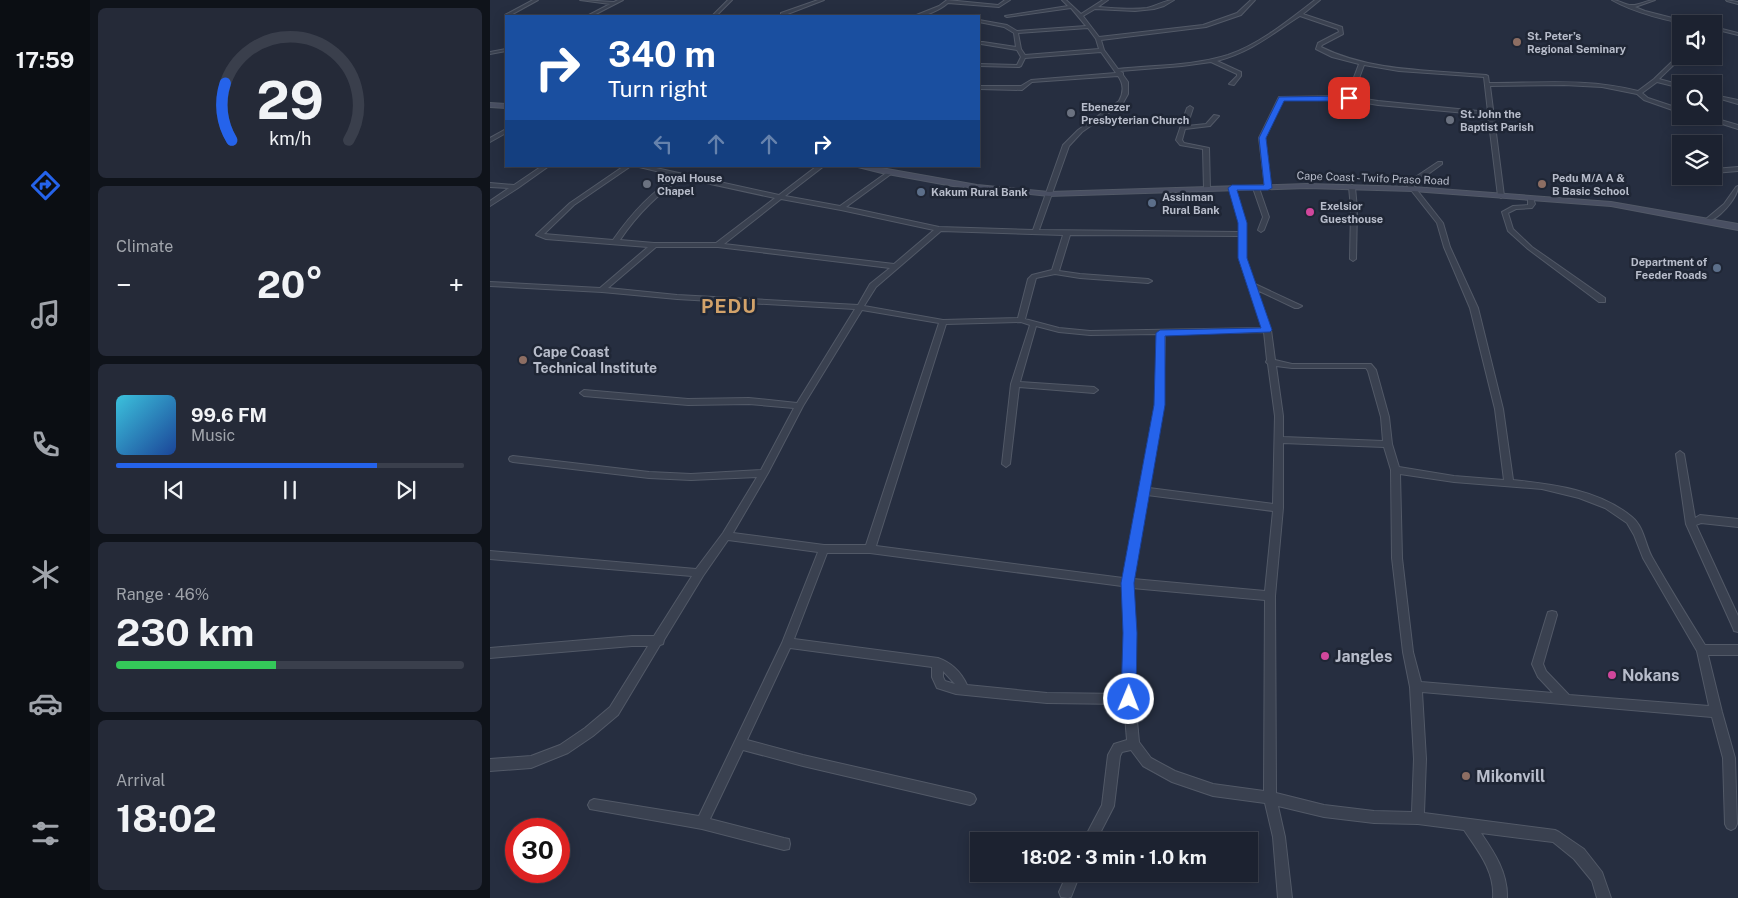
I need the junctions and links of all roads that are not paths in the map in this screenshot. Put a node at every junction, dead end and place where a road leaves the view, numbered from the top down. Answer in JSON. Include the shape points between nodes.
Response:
{"nodes":[{"id":1,"x":536,"y":0,"type":"edge"},
{"id":2,"x":582,"y":0,"type":"edge"},
{"id":3,"x":621,"y":0,"type":"edge"},
{"id":4,"x":730,"y":0,"type":"edge"},
{"id":5,"x":822,"y":0,"type":"edge"},
{"id":6,"x":1008,"y":0,"type":"edge"},
{"id":7,"x":1064,"y":0,"type":"edge"},
{"id":8,"x":1106,"y":0,"type":"edge"},
{"id":9,"x":1172,"y":0,"type":"edge"},
{"id":10,"x":1253,"y":0,"type":"edge"},
{"id":11,"x":1318,"y":0,"type":"edge"},
{"id":12,"x":1614,"y":0,"type":"edge"},
{"id":13,"x":1653,"y":0,"type":"edge"},
{"id":14,"x":1728,"y":0,"type":"edge"},
{"id":15,"x":948,"y":1,"type":"edge"},
{"id":16,"x":613,"y":3,"type":"junction"},
{"id":17,"x":1738,"y":3,"type":"edge"},
{"id":18,"x":1072,"y":7,"type":"junction"},
{"id":19,"x":1630,"y":7,"type":"junction"},
{"id":20,"x":1095,"y":8,"type":"junction"},
{"id":21,"x":1300,"y":14,"type":"junction"},
{"id":22,"x":506,"y":15,"type":"dead end"},
{"id":23,"x":590,"y":15,"type":"edge"},
{"id":24,"x":715,"y":15,"type":"edge"},
{"id":25,"x":783,"y":15,"type":"edge"},
{"id":26,"x":918,"y":15,"type":"edge"},
{"id":27,"x":1007,"y":16,"type":"dead end"},
{"id":28,"x":1081,"y":16,"type":"junction"},
{"id":29,"x":1672,"y":18,"type":"edge"},
{"id":30,"x":980,"y":22,"type":"edge"},
{"id":31,"x":1089,"y":27,"type":"junction"},
{"id":32,"x":1722,"y":30,"type":"edge"},
{"id":33,"x":1016,"y":32,"type":"junction"},
{"id":34,"x":1738,"y":34,"type":"edge"},
{"id":35,"x":1098,"y":39,"type":"junction"},
{"id":36,"x":983,"y":43,"type":"dead end"},
{"id":37,"x":1019,"y":49,"type":"junction"},
{"id":38,"x":505,"y":50,"type":"edge"},
{"id":39,"x":1102,"y":50,"type":"junction"},
{"id":40,"x":490,"y":53,"type":"edge"},
{"id":41,"x":1024,"y":56,"type":"junction"},
{"id":42,"x":1211,"y":60,"type":"junction"},
{"id":43,"x":1362,"y":64,"type":"junction"},
{"id":44,"x":980,"y":65,"type":"edge"},
{"id":45,"x":1672,"y":65,"type":"edge"},
{"id":46,"x":1119,"y":72,"type":"junction"},
{"id":47,"x":1656,"y":80,"type":"junction"},
{"id":48,"x":1232,"y":84,"type":"dead end"},
{"id":49,"x":1672,"y":84,"type":"edge"},
{"id":50,"x":1489,"y":85,"type":"junction"},
{"id":51,"x":980,"y":88,"type":"edge"},
{"id":52,"x":1639,"y":93,"type":"junction"},
{"id":53,"x":1349,"y":98,"type":"junction"},
{"id":54,"x":1722,"y":98,"type":"edge"},
{"id":55,"x":1738,"y":102,"type":"edge"},
{"id":56,"x":490,"y":105,"type":"edge"},
{"id":57,"x":505,"y":106,"type":"edge"},
{"id":58,"x":1190,"y":108,"type":"dead end"},
{"id":59,"x":1672,"y":108,"type":"edge"},
{"id":60,"x":1491,"y":114,"type":"junction"},
{"id":61,"x":1216,"y":116,"type":"dead end"},
{"id":62,"x":1722,"y":122,"type":"edge"},
{"id":63,"x":1738,"y":127,"type":"edge"},
{"id":64,"x":1183,"y":128,"type":"junction"},
{"id":65,"x":505,"y":132,"type":"edge"},
{"id":66,"x":490,"y":140,"type":"edge"},
{"id":67,"x":1440,"y":163,"type":"dead end"},
{"id":68,"x":545,"y":167,"type":"edge"},
{"id":69,"x":627,"y":167,"type":"edge"},
{"id":70,"x":642,"y":167,"type":"edge"},
{"id":71,"x":820,"y":167,"type":"edge"},
{"id":72,"x":862,"y":167,"type":"edge"},
{"id":73,"x":1738,"y":169,"type":"edge"},
{"id":74,"x":1722,"y":170,"type":"edge"},
{"id":75,"x":889,"y":173,"type":"junction"},
{"id":76,"x":682,"y":176,"type":"junction"},
{"id":77,"x":490,"y":184,"type":"edge"},
{"id":78,"x":516,"y":187,"type":"junction"},
{"id":79,"x":1352,"y":187,"type":"junction"},
{"id":80,"x":1232,"y":188,"type":"junction"},
{"id":81,"x":1256,"y":188,"type":"junction"},
{"id":82,"x":1268,"y":188,"type":"junction"},
{"id":83,"x":1738,"y":188,"type":"edge"},
{"id":84,"x":1207,"y":189,"type":"junction"},
{"id":85,"x":1413,"y":190,"type":"junction"},
{"id":86,"x":1050,"y":194,"type":"junction"},
{"id":87,"x":1501,"y":196,"type":"junction"},
{"id":88,"x":780,"y":197,"type":"junction"},
{"id":89,"x":1530,"y":198,"type":"junction"},
{"id":90,"x":490,"y":204,"type":"edge"},
{"id":91,"x":841,"y":208,"type":"junction"},
{"id":92,"x":1708,"y":220,"type":"junction"},
{"id":93,"x":1738,"y":226,"type":"edge"},
{"id":94,"x":939,"y":229,"type":"junction"},
{"id":95,"x":1261,"y":230,"type":"dead end"},
{"id":96,"x":1035,"y":233,"type":"junction"},
{"id":97,"x":1067,"y":234,"type":"junction"},
{"id":98,"x":1242,"y":234,"type":"junction"},
{"id":99,"x":616,"y":241,"type":"junction"},
{"id":100,"x":654,"y":245,"type":"junction"},
{"id":101,"x":718,"y":245,"type":"junction"},
{"id":102,"x":1353,"y":259,"type":"dead end"},
{"id":103,"x":895,"y":266,"type":"junction"},
{"id":104,"x":1055,"y":272,"type":"junction"},
{"id":105,"x":1148,"y":280,"type":"dead end"},
{"id":106,"x":490,"y":284,"type":"edge"},
{"id":107,"x":1253,"y":286,"type":"junction"},
{"id":108,"x":602,"y":290,"type":"junction"},
{"id":109,"x":1602,"y":300,"type":"dead end"},
{"id":110,"x":1298,"y":306,"type":"dead end"},
{"id":111,"x":860,"y":307,"type":"junction"},
{"id":112,"x":1021,"y":320,"type":"junction"},
{"id":113,"x":943,"y":322,"type":"junction"},
{"id":114,"x":1033,"y":325,"type":"junction"},
{"id":115,"x":1267,"y":330,"type":"junction"},
{"id":116,"x":1160,"y":333,"type":"junction"},
{"id":117,"x":1270,"y":362,"type":"junction"},
{"id":118,"x":1014,"y":384,"type":"junction"},
{"id":119,"x":1094,"y":390,"type":"dead end"},
{"id":120,"x":584,"y":394,"type":"dead end"},
{"id":121,"x":799,"y":406,"type":"junction"},
{"id":122,"x":1278,"y":440,"type":"junction"},
{"id":123,"x":1388,"y":444,"type":"junction"},
{"id":124,"x":1680,"y":454,"type":"dead end"},
{"id":125,"x":513,"y":459,"type":"dead end"},
{"id":126,"x":1006,"y":464,"type":"dead end"},
{"id":127,"x":1395,"y":470,"type":"junction"},
{"id":128,"x":764,"y":473,"type":"junction"},
{"id":129,"x":1509,"y":482,"type":"junction"},
{"id":130,"x":1143,"y":491,"type":"junction"},
{"id":131,"x":1278,"y":508,"type":"junction"},
{"id":132,"x":1738,"y":523,"type":"edge"},
{"id":133,"x":1691,"y":524,"type":"junction"},
{"id":134,"x":726,"y":536,"type":"junction"},
{"id":135,"x":870,"y":548,"type":"junction"},
{"id":136,"x":824,"y":549,"type":"junction"},
{"id":137,"x":490,"y":555,"type":"edge"},
{"id":138,"x":699,"y":573,"type":"junction"},
{"id":139,"x":1127,"y":583,"type":"junction"},
{"id":140,"x":1270,"y":596,"type":"junction"},
{"id":141,"x":1552,"y":615,"type":"dead end"},
{"id":142,"x":1738,"y":628,"type":"edge"},
{"id":143,"x":659,"y":641,"type":"junction"},
{"id":144,"x":787,"y":643,"type":"junction"},
{"id":145,"x":1702,"y":650,"type":"junction"},
{"id":146,"x":1738,"y":650,"type":"edge"},
{"id":147,"x":490,"y":653,"type":"edge"},
{"id":148,"x":938,"y":663,"type":"junction"},
{"id":149,"x":1416,"y":687,"type":"junction"},
{"id":150,"x":964,"y":690,"type":"junction"},
{"id":151,"x":1565,"y":698,"type":"junction"},
{"id":152,"x":1129,"y":699,"type":"junction"},
{"id":153,"x":1716,"y":712,"type":"junction"},
{"id":154,"x":741,"y":742,"type":"junction"},
{"id":155,"x":1133,"y":744,"type":"junction"},
{"id":156,"x":490,"y":765,"type":"edge"},
{"id":157,"x":1270,"y":798,"type":"junction"},
{"id":158,"x":970,"y":799,"type":"dead end"},
{"id":159,"x":594,"y":805,"type":"dead end"},
{"id":160,"x":1418,"y":818,"type":"junction"},
{"id":161,"x":702,"y":823,"type":"junction"},
{"id":162,"x":1731,"y":824,"type":"dead end"},
{"id":163,"x":1468,"y":825,"type":"junction"},
{"id":164,"x":1094,"y":832,"type":"edge"},
{"id":165,"x":784,"y":844,"type":"dead end"},
{"id":166,"x":1070,"y":882,"type":"edge"},
{"id":167,"x":1066,"y":892,"type":"dead end"},
{"id":168,"x":1285,"y":898,"type":"edge"},
{"id":169,"x":1500,"y":898,"type":"edge"},
{"id":170,"x":1604,"y":898,"type":"edge"}],
"edges":[{"from":1,"to":22,"type":"street"},
{"from":2,"to":16,"type":"street"},
{"from":3,"to":16,"type":"street"},
{"from":4,"to":24,"type":"street"},
{"from":5,"to":25,"type":"street"},
{"from":6,"to":15,"type":"street","via":[[999,6]]},
{"from":7,"to":18,"type":"street"},
{"from":8,"to":20,"type":"street"},
{"from":9,"to":20,"type":"street","via":[[1159,8],[1147,10]]},
{"from":10,"to":35,"type":"street","via":[[1239,14],[1204,26]]},
{"from":11,"to":21,"type":"street"},
{"from":12,"to":19,"type":"street"},
{"from":13,"to":19,"type":"street"},
{"from":14,"to":17,"type":"street"},
{"from":15,"to":26,"type":"street"},
{"from":16,"to":23,"type":"street"},
{"from":18,"to":27,"type":"street"},
{"from":18,"to":28,"type":"street"},
{"from":19,"to":29,"type":"street"},
{"from":20,"to":28,"type":"street"},
{"from":21,"to":42,"type":"street","via":[[1245,50]]},
{"from":21,"to":43,"type":"street","via":[[1340,28],[1341,33],[1318,48]]},
{"from":28,"to":31,"type":"street"},
{"from":30,"to":33,"type":"street","via":[[1005,26]]},
{"from":31,"to":33,"type":"street"},
{"from":31,"to":35,"type":"street"},
{"from":32,"to":34,"type":"street"},
{"from":33,"to":37,"type":"street"},
{"from":35,"to":39,"type":"street"},
{"from":36,"to":37,"type":"street"},
{"from":37,"to":41,"type":"street"},
{"from":38,"to":40,"type":"street"},
{"from":39,"to":41,"type":"street"},
{"from":39,"to":46,"type":"street"},
{"from":41,"to":44,"type":"street","via":[[1017,68]]},
{"from":42,"to":46,"type":"street"},
{"from":42,"to":48,"type":"street","via":[[1239,73]]},
{"from":43,"to":50,"type":"street","via":[[1486,76]]},
{"from":43,"to":53,"type":"street"},
{"from":45,"to":47,"type":"street"},
{"from":46,"to":51,"type":"street","via":[[1041,80],[1029,82],[1022,88]]},
{"from":46,"to":86,"type":"street","via":[[1125,82],[1121,102],[1066,145],[1054,173]]},
{"from":47,"to":49,"type":"street"},
{"from":47,"to":52,"type":"street"},
{"from":50,"to":52,"type":"street","via":[[1595,84]]},
{"from":50,"to":60,"type":"street"},
{"from":52,"to":59,"type":"street"},
{"from":53,"to":60,"type":"street","via":[[1378,104]]},
{"from":53,"to":82,"type":"street","via":[[1281,98],[1262,138]]},
{"from":54,"to":55,"type":"street"},
{"from":56,"to":57,"type":"main road"},
{"from":58,"to":64,"type":"street"},
{"from":60,"to":87,"type":"street"},
{"from":61,"to":64,"type":"street","via":[[1208,125]]},
{"from":62,"to":63,"type":"street"},
{"from":64,"to":84,"type":"street","via":[[1180,143],[1204,147],[1208,152]]},
{"from":65,"to":66,"type":"street"},
{"from":67,"to":85,"type":"street","via":[[1413,181],[1410,185]]},
{"from":68,"to":78,"type":"street"},
{"from":69,"to":99,"type":"street","via":[[572,204],[539,235]]},
{"from":70,"to":76,"type":"street"},
{"from":71,"to":88,"type":"street"},
{"from":72,"to":75,"type":"main road","name":"Cape Coast - Twifo Praso Road"},
{"from":73,"to":74,"type":"street"},
{"from":75,"to":86,"type":"main road","name":"Cape Coast - Twifo Praso Road","via":[[982,190]]},
{"from":75,"to":91,"type":"street"},
{"from":76,"to":88,"type":"street"},
{"from":76,"to":99,"type":"street","via":[[645,204]]},
{"from":77,"to":78,"type":"street"},
{"from":78,"to":90,"type":"street"},
{"from":79,"to":82,"type":"main road","name":"Cape Coast - Twifo Praso Road"},
{"from":79,"to":85,"type":"main road","name":"Cape Coast - Twifo Praso Road"},
{"from":79,"to":102,"type":"street"},
{"from":80,"to":81,"type":"main road","name":"Cape Coast - Twifo Praso Road"},
{"from":80,"to":84,"type":"main road","name":"Cape Coast - Twifo Praso Road"},
{"from":80,"to":98,"type":"street","via":[[1243,223]]},
{"from":81,"to":82,"type":"main road","name":"Cape Coast - Twifo Praso Road"},
{"from":81,"to":95,"type":"street","via":[[1266,217]]},
{"from":83,"to":92,"type":"street","via":[[1726,205]]},
{"from":84,"to":86,"type":"main road","name":"Cape Coast - Twifo Praso Road"},
{"from":85,"to":87,"type":"main road","name":"Cape Coast - Twifo Praso Road"},
{"from":85,"to":129,"type":"street","via":[[1440,223],[1474,308],[1499,409]]},
{"from":86,"to":96,"type":"street"},
{"from":87,"to":89,"type":"main road","name":"Cape Coast - Twifo Praso Road"},
{"from":88,"to":91,"type":"street"},
{"from":88,"to":101,"type":"street"},
{"from":89,"to":92,"type":"main road","name":"Cape Coast - Twifo Praso Road","via":[[1627,206]]},
{"from":89,"to":109,"type":"street","via":[[1530,207],[1515,207],[1505,212],[1510,230]]},
{"from":91,"to":94,"type":"street"},
{"from":92,"to":93,"type":"main road","name":"Cape Coast - Twifo Praso Road"},
{"from":94,"to":96,"type":"street"},
{"from":94,"to":103,"type":"street"},
{"from":96,"to":97,"type":"street"},
{"from":97,"to":98,"type":"street"},
{"from":97,"to":104,"type":"street"},
{"from":98,"to":107,"type":"street","via":[[1242,258]]},
{"from":99,"to":100,"type":"street"},
{"from":100,"to":101,"type":"street"},
{"from":100,"to":108,"type":"street"},
{"from":101,"to":103,"type":"street"},
{"from":103,"to":111,"type":"street","via":[[868,292]]},
{"from":104,"to":105,"type":"street"},
{"from":104,"to":112,"type":"street","via":[[1034,276]]},
{"from":106,"to":108,"type":"street"},
{"from":107,"to":110,"type":"street"},
{"from":107,"to":115,"type":"street"},
{"from":108,"to":111,"type":"street","via":[[677,298]]},
{"from":111,"to":113,"type":"street"},
{"from":111,"to":121,"type":"street"},
{"from":112,"to":113,"type":"street"},
{"from":112,"to":114,"type":"street"},
{"from":113,"to":135,"type":"street"},
{"from":114,"to":116,"type":"street","via":[[1090,333]]},
{"from":114,"to":118,"type":"street"},
{"from":115,"to":116,"type":"street"},
{"from":115,"to":117,"type":"street"},
{"from":116,"to":130,"type":"street","via":[[1159,405]]},
{"from":117,"to":122,"type":"street","via":[[1279,416]]},
{"from":117,"to":123,"type":"street","via":[[1292,366],[1368,366],[1372,370],[1385,417]]},
{"from":118,"to":119,"type":"street"},
{"from":118,"to":126,"type":"street"},
{"from":120,"to":121,"type":"street"},
{"from":121,"to":128,"type":"street"},
{"from":122,"to":123,"type":"street"},
{"from":122,"to":131,"type":"street"},
{"from":123,"to":127,"type":"street"},
{"from":124,"to":133,"type":"street"},
{"from":125,"to":128,"type":"street","via":[[691,477]]},
{"from":127,"to":129,"type":"street"},
{"from":127,"to":149,"type":"street","via":[[1397,558],[1408,652]]},
{"from":128,"to":134,"type":"street"},
{"from":129,"to":145,"type":"street","via":[[1581,495],[1630,520],[1646,555]]},
{"from":130,"to":131,"type":"street"},
{"from":130,"to":139,"type":"street"},
{"from":131,"to":140,"type":"street"},
{"from":132,"to":133,"type":"street","via":[[1700,519]]},
{"from":133,"to":142,"type":"street"},
{"from":134,"to":136,"type":"street"},
{"from":134,"to":138,"type":"street"},
{"from":135,"to":136,"type":"street"},
{"from":135,"to":139,"type":"street"},
{"from":136,"to":144,"type":"street"},
{"from":137,"to":138,"type":"street"},
{"from":138,"to":143,"type":"street"},
{"from":139,"to":140,"type":"street"},
{"from":139,"to":152,"type":"street"},
{"from":140,"to":157,"type":"street"},
{"from":141,"to":151,"type":"street","via":[[1537,664]]},
{"from":143,"to":147,"type":"street"},
{"from":143,"to":156,"type":"street","via":[[614,711],[589,732],[564,749],[530,762]]},
{"from":144,"to":148,"type":"street"},
{"from":144,"to":154,"type":"street"},
{"from":145,"to":146,"type":"street"},
{"from":145,"to":153,"type":"street"},
{"from":148,"to":150,"type":"street","via":[[957,675]]},
{"from":148,"to":150,"type":"street","via":[[938,683]]},
{"from":149,"to":151,"type":"street"},
{"from":149,"to":160,"type":"street","via":[[1420,759]]},
{"from":150,"to":152,"type":"street","via":[[1047,698]]},
{"from":151,"to":153,"type":"street","via":[[1655,709]]},
{"from":152,"to":155,"type":"street"},
{"from":153,"to":162,"type":"street","via":[[1729,758]]},
{"from":154,"to":158,"type":"street","via":[[828,767]]},
{"from":154,"to":161,"type":"street"},
{"from":155,"to":157,"type":"street","via":[[1147,762],[1172,776],[1213,790]]},
{"from":155,"to":164,"type":"street","via":[[1118,748],[1114,755],[1108,806]]},
{"from":157,"to":160,"type":"street","via":[[1324,811],[1381,818]]},
{"from":157,"to":168,"type":"street","via":[[1279,837]]},
{"from":159,"to":161,"type":"street"},
{"from":160,"to":163,"type":"street"},
{"from":161,"to":165,"type":"street"},
{"from":163,"to":169,"type":"street","via":[[1494,867],[1502,889]]},
{"from":163,"to":170,"type":"street","via":[[1555,836],[1579,854],[1597,877]]},
{"from":166,"to":167,"type":"street"}]}
